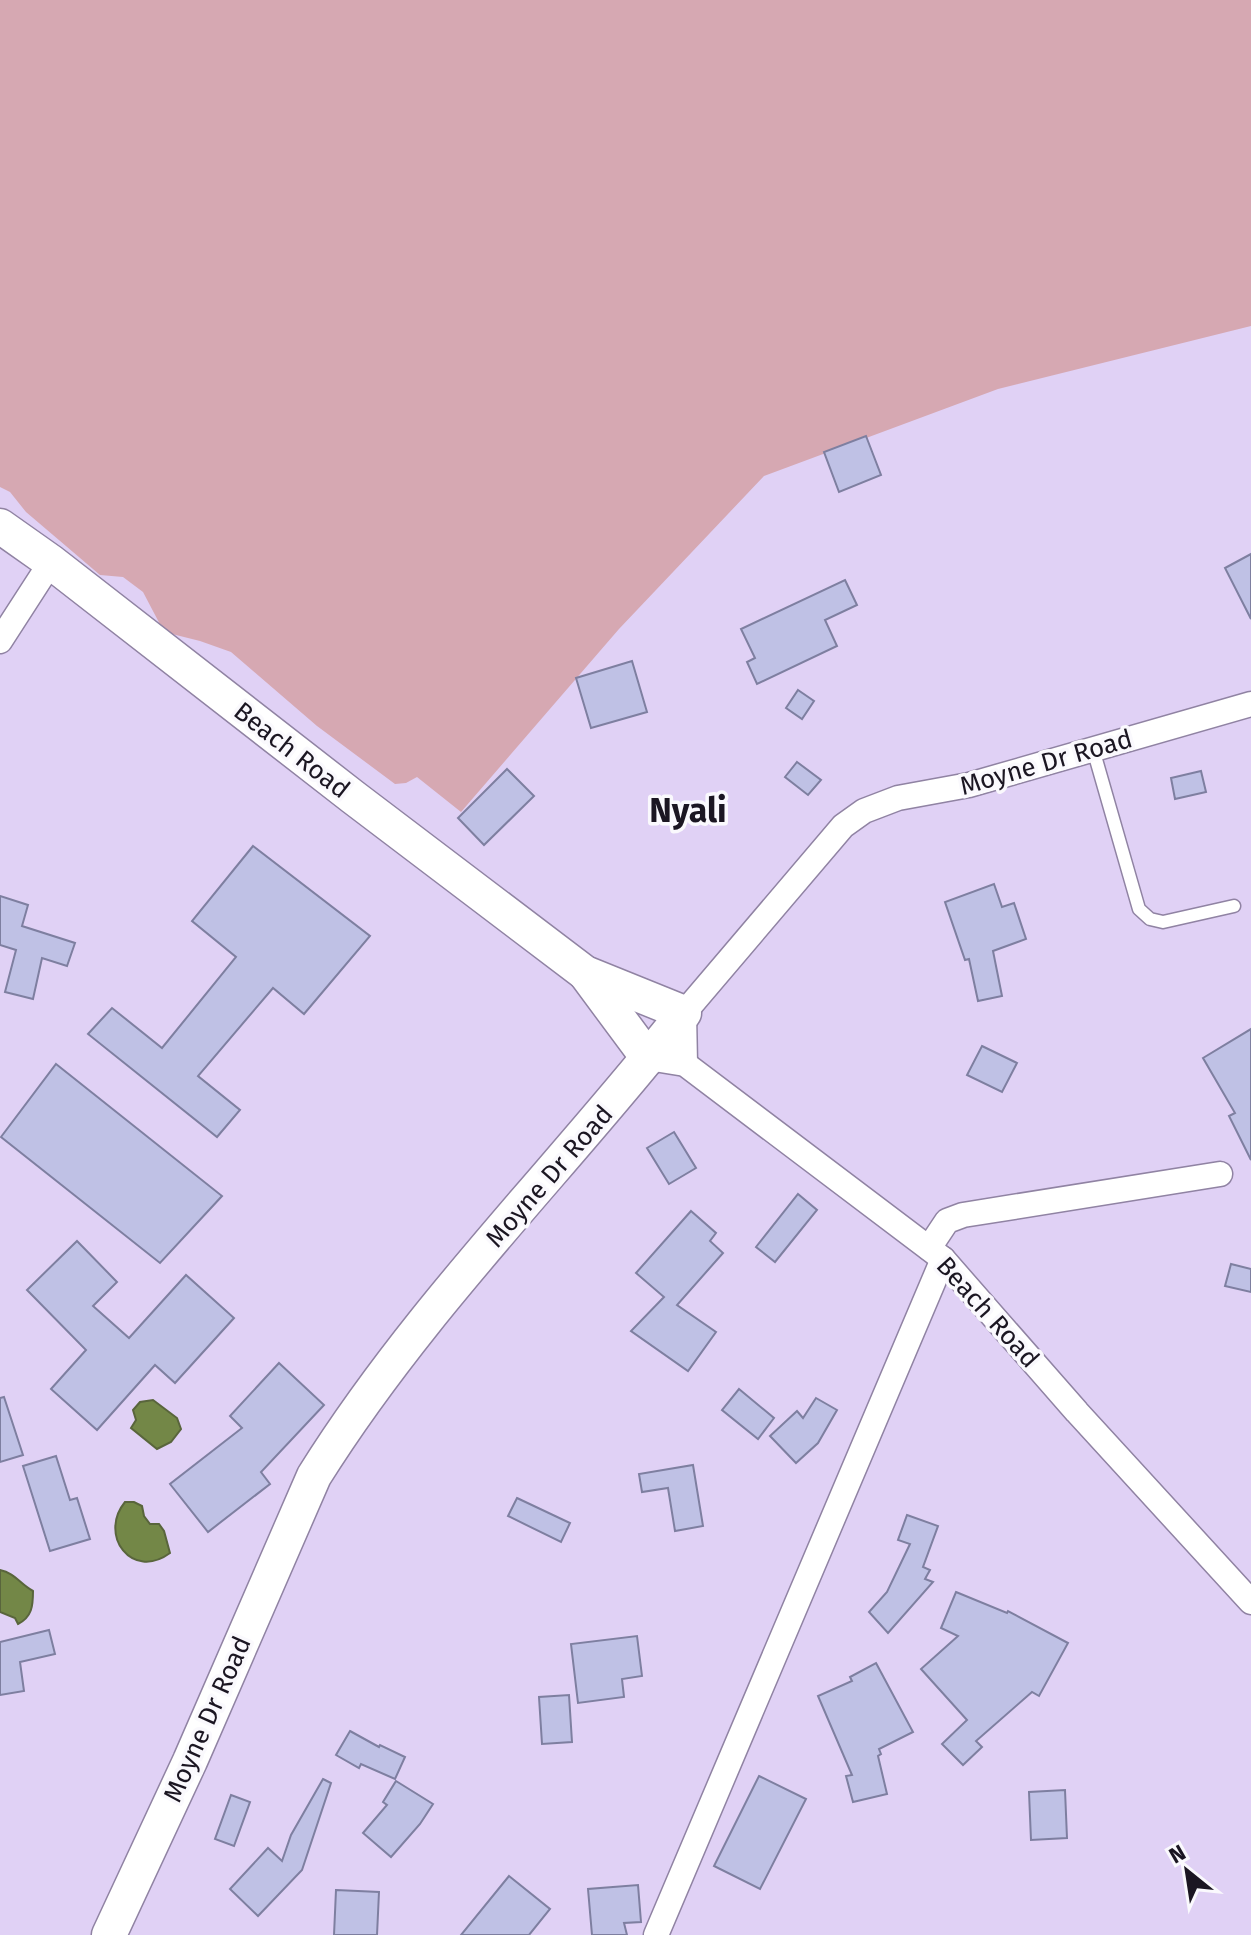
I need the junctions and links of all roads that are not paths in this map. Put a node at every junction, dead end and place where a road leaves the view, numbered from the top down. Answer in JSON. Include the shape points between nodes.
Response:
{"nodes":[{"id":1,"x":0,"y":526,"type":"edge"},
{"id":2,"x":51,"y":562,"type":"junction"},
{"id":3,"x":0,"y":641,"type":"edge"},
{"id":4,"x":1251,"y":704,"type":"edge"},
{"id":5,"x":1093,"y":749,"type":"junction"},
{"id":6,"x":1234,"y":906,"type":"dead end"},
{"id":7,"x":585,"y":973,"type":"junction"},
{"id":8,"x":684,"y":1013,"type":"junction"},
{"id":9,"x":616,"y":1015,"type":"junction"},
{"id":10,"x":648,"y":1058,"type":"junction"},
{"id":11,"x":685,"y":1064,"type":"junction"},
{"id":12,"x":615,"y":1100,"type":"junction"},
{"id":13,"x":1220,"y":1174,"type":"dead end"},
{"id":14,"x":936,"y":1254,"type":"junction"},
{"id":15,"x":1251,"y":1602,"type":"edge"},
{"id":16,"x":109,"y":1935,"type":"edge"},
{"id":17,"x":656,"y":1935,"type":"edge"}],
"edges":[{"from":1,"to":2,"type":"main road","name":"Beach Road"},
{"from":2,"to":3,"type":"street"},
{"from":2,"to":7,"type":"main road","name":"Beach Road"},
{"from":4,"to":5,"type":"street","name":"Moyne Dr Road"},
{"from":5,"to":6,"type":"lane","via":[[1139,909],[1163,922]]},
{"from":5,"to":8,"type":"street","name":"Moyne Dr Road","via":[[864,811],[843,826]]},
{"from":7,"to":8,"type":"main road","name":"Beach Road"},
{"from":7,"to":9,"type":"main road","name":"Beach Road"},
{"from":8,"to":10,"type":"main road","name":"Moyne Dr Road"},
{"from":8,"to":11,"type":"street"},
{"from":9,"to":10,"type":"main road","name":"Beach Road"},
{"from":9,"to":12,"type":"main road"},
{"from":10,"to":11,"type":"street","name":"Beach Road"},
{"from":10,"to":12,"type":"main road","name":"Moyne Dr Road"},
{"from":11,"to":14,"type":"street","name":"Beach Road"},
{"from":12,"to":16,"type":"main road","name":"Moyne Dr Road","via":[[446,1297],[365,1400],[314,1476]]},
{"from":13,"to":14,"type":"street","via":[[963,1215],[947,1221]]},
{"from":14,"to":15,"type":"street","name":"Beach Road"},
{"from":14,"to":17,"type":"street"}]}
